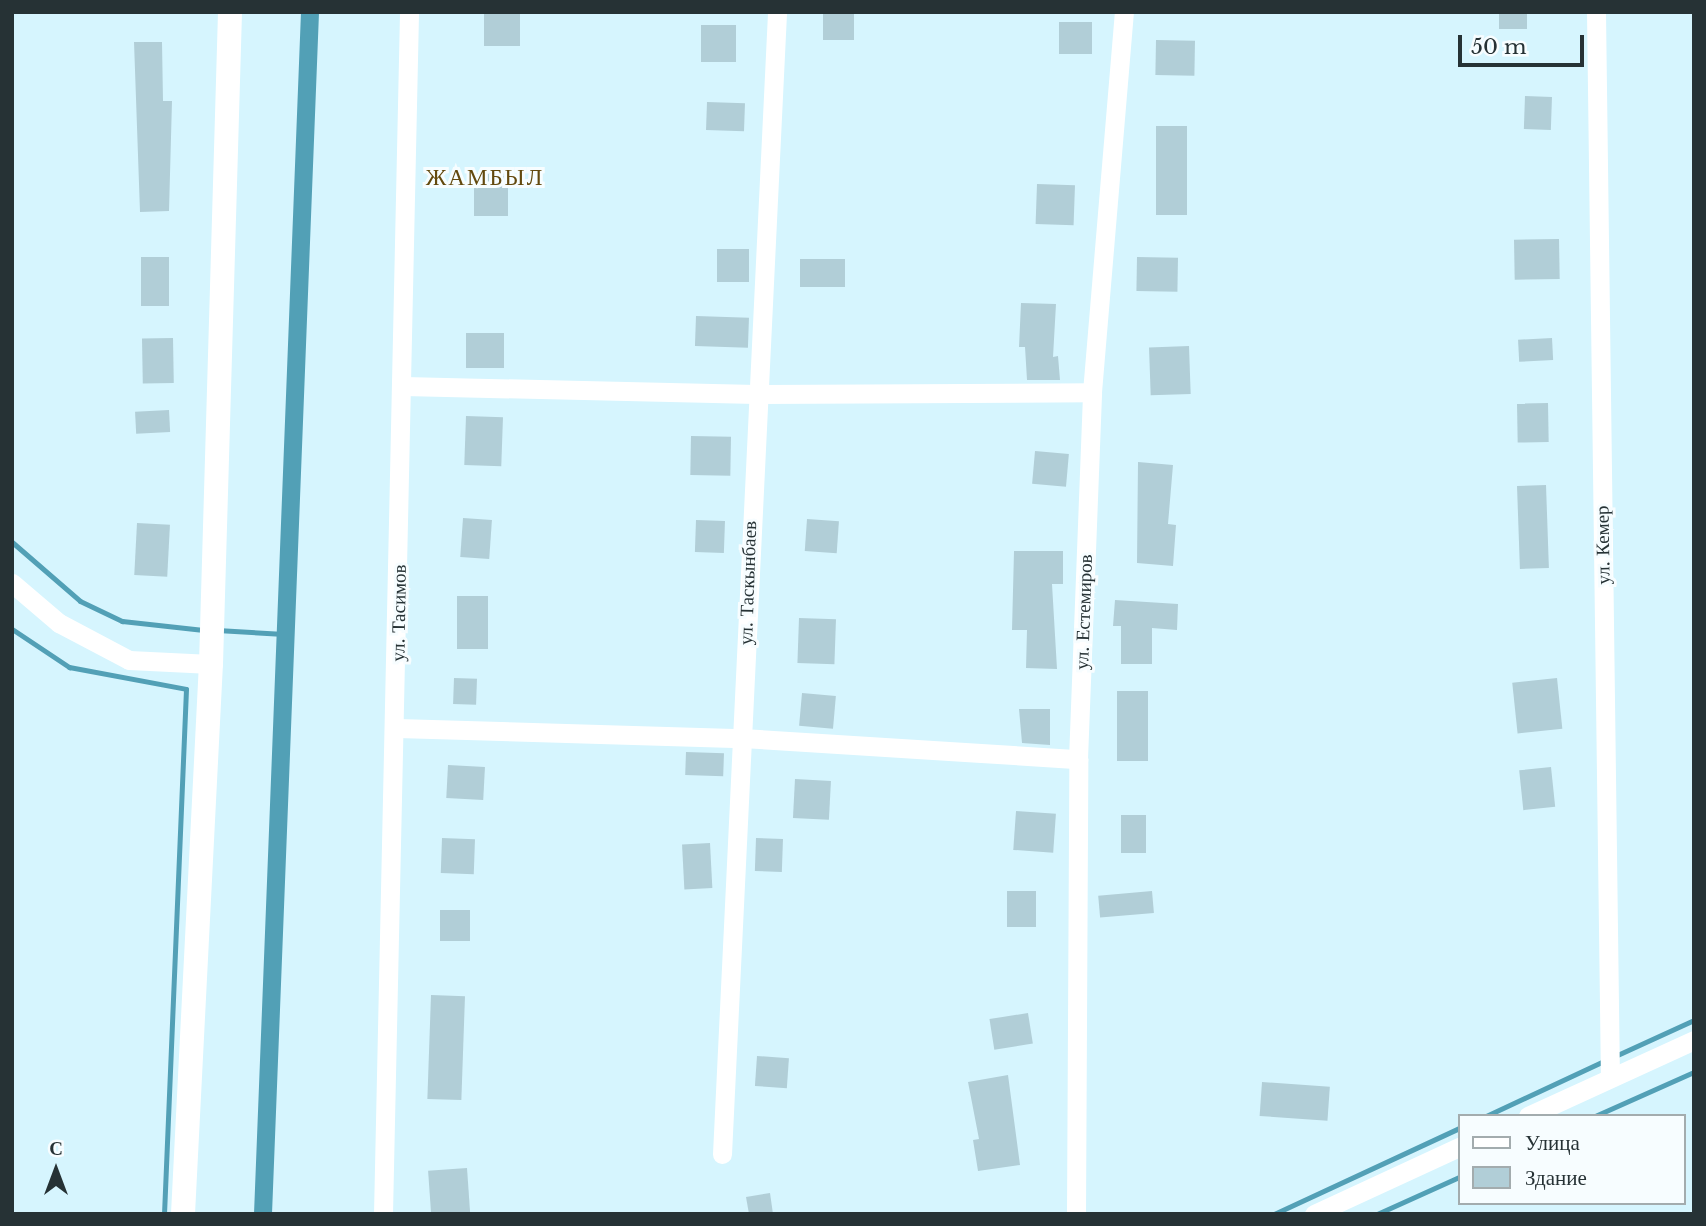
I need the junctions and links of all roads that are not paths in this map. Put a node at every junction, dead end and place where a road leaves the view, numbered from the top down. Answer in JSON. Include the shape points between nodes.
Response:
{"nodes":[{"id":1,"x":230,"y":12,"type":"edge"},
{"id":2,"x":410,"y":12,"type":"edge"},
{"id":3,"x":777,"y":12,"type":"edge"},
{"id":4,"x":1125,"y":12,"type":"edge"},
{"id":5,"x":1596,"y":12,"type":"edge"},
{"id":6,"x":403,"y":386,"type":"junction"},
{"id":7,"x":1092,"y":393,"type":"junction"},
{"id":8,"x":755,"y":394,"type":"junction"},
{"id":9,"x":12,"y":583,"type":"edge"},
{"id":10,"x":211,"y":664,"type":"junction"},
{"id":11,"x":397,"y":728,"type":"junction"},
{"id":12,"x":742,"y":738,"type":"junction"},
{"id":13,"x":1078,"y":759,"type":"junction"},
{"id":14,"x":1694,"y":1040,"type":"edge"},
{"id":15,"x":1610,"y":1078,"type":"junction"},
{"id":16,"x":1532,"y":1114,"type":"edge"},
{"id":17,"x":1458,"y":1147,"type":"edge"},
{"id":18,"x":722,"y":1154,"type":"dead end"},
{"id":19,"x":183,"y":1214,"type":"edge"},
{"id":20,"x":383,"y":1214,"type":"edge"},
{"id":21,"x":1076,"y":1214,"type":"edge"},
{"id":22,"x":1314,"y":1214,"type":"edge"}],
"edges":[{"from":1,"to":10,"type":"main road"},
{"from":2,"to":6,"type":"street","name":"ул. Тасимов"},
{"from":3,"to":8,"type":"street","name":"ул. Таскынбаев"},
{"from":4,"to":7,"type":"street","name":"ул. Естемиров"},
{"from":5,"to":15,"type":"street","name":"ул. Кемер"},
{"from":6,"to":8,"type":"street"},
{"from":6,"to":11,"type":"street","name":"ул. Тасимов"},
{"from":7,"to":8,"type":"street"},
{"from":7,"to":13,"type":"street","name":"ул. Естемиров"},
{"from":8,"to":12,"type":"street","name":"ул. Таскынбаев"},
{"from":9,"to":10,"type":"street","via":[[59,623],[129,660]]},
{"from":10,"to":19,"type":"main road"},
{"from":11,"to":12,"type":"street"},
{"from":11,"to":20,"type":"street","name":"ул. Тасимов"},
{"from":12,"to":13,"type":"street"},
{"from":12,"to":18,"type":"street","name":"ул. Таскынбаев"},
{"from":13,"to":21,"type":"street","name":"ул. Естемиров"},
{"from":14,"to":15,"type":"street"},
{"from":15,"to":16,"type":"street"},
{"from":17,"to":22,"type":"street"}]}
